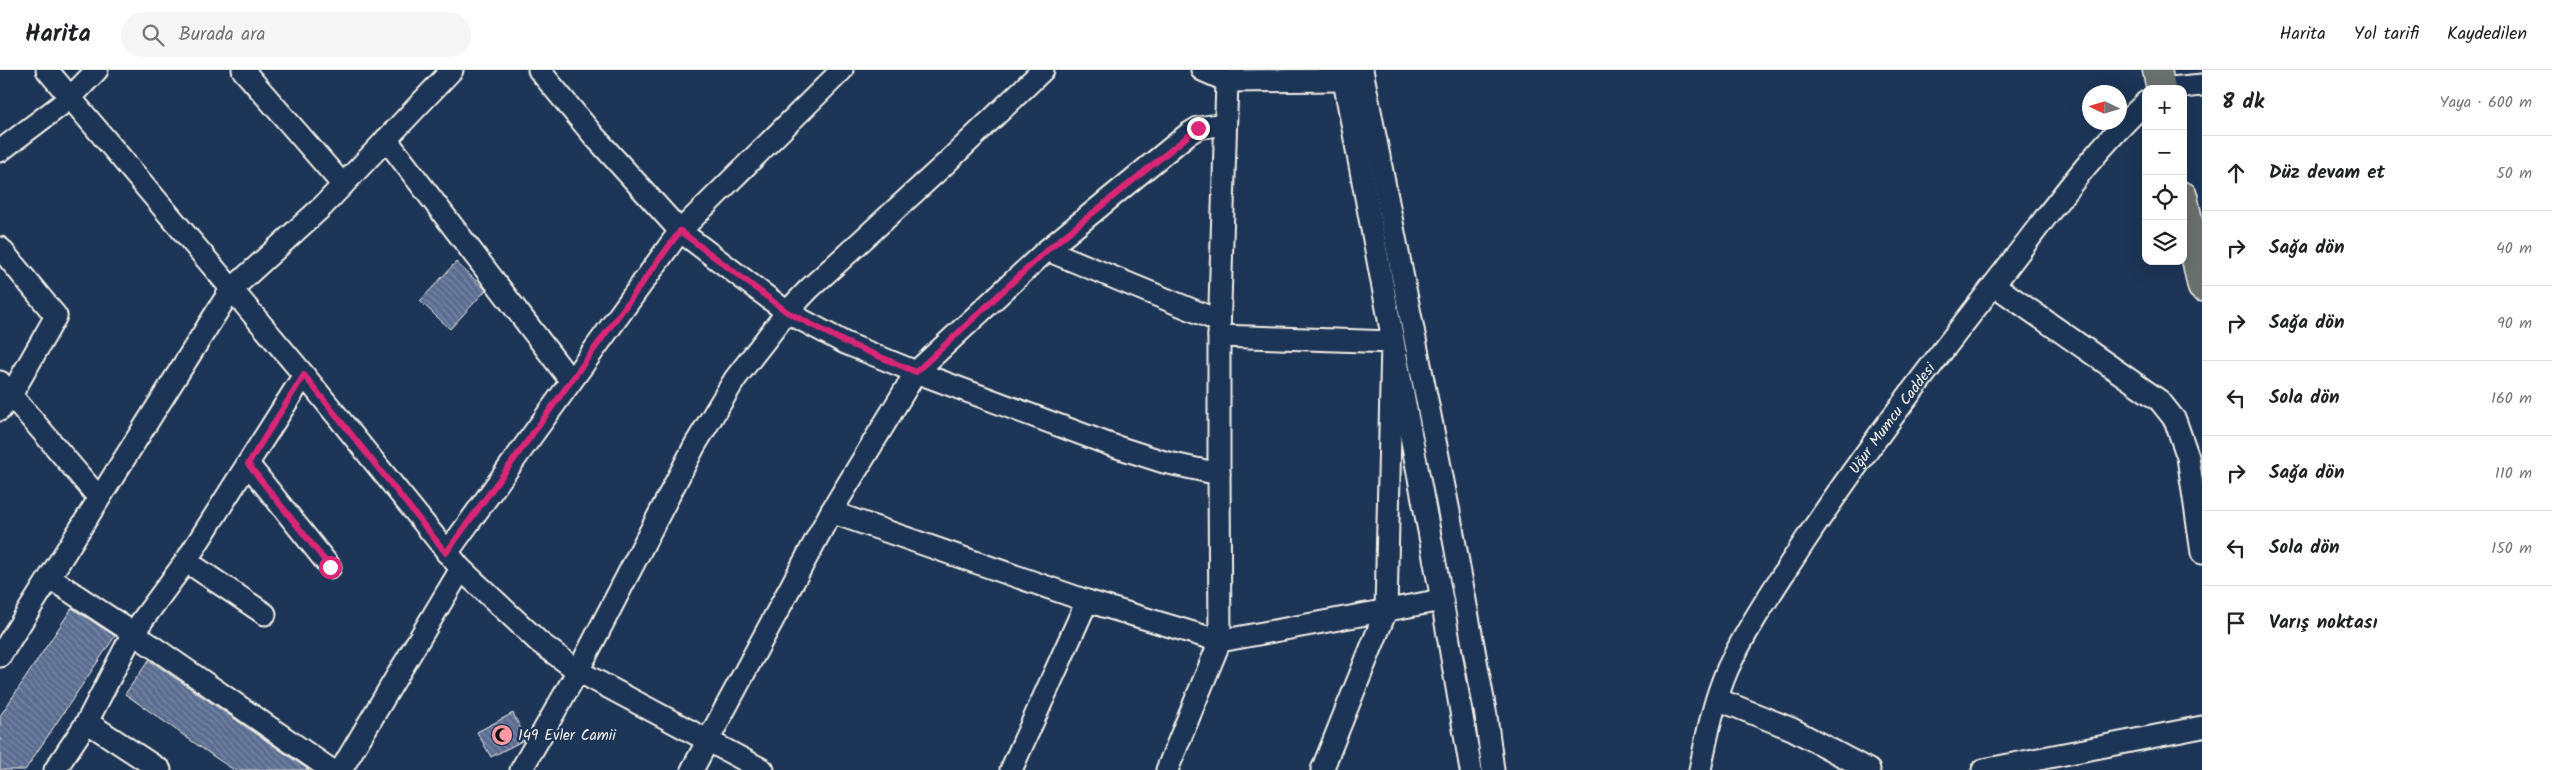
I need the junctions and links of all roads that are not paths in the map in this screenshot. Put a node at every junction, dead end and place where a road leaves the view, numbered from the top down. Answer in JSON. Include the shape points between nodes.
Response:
{"nodes":[{"id":1,"x":47,"y":70,"type":"edge"},
{"id":2,"x":97,"y":70,"type":"edge"},
{"id":3,"x":243,"y":70,"type":"edge"},
{"id":4,"x":452,"y":70,"type":"edge"},
{"id":5,"x":539,"y":70,"type":"edge"},
{"id":6,"x":842,"y":70,"type":"edge"},
{"id":7,"x":1043,"y":70,"type":"edge"},
{"id":8,"x":1202,"y":70,"type":"edge"},
{"id":9,"x":2157,"y":70,"type":"edge"},
{"id":10,"x":1349,"y":73,"type":"edge"},
{"id":11,"x":1227,"y":81,"type":"junction"},
{"id":12,"x":2160,"y":85,"type":"edge"},
{"id":13,"x":2202,"y":85,"type":"edge"},
{"id":14,"x":2187,"y":86,"type":"edge"},
{"id":15,"x":70,"y":98,"type":"junction"},
{"id":16,"x":2142,"y":106,"type":"edge"},
{"id":17,"x":1225,"y":124,"type":"junction"},
{"id":18,"x":386,"y":139,"type":"junction"},
{"id":19,"x":0,"y":151,"type":"edge"},
{"id":20,"x":342,"y":185,"type":"junction"},
{"id":21,"x":2187,"y":215,"type":"edge"},
{"id":22,"x":680,"y":231,"type":"junction"},
{"id":23,"x":0,"y":248,"type":"edge"},
{"id":24,"x":1047,"y":250,"type":"junction"},
{"id":25,"x":1994,"y":285,"type":"junction"},
{"id":26,"x":2202,"y":287,"type":"edge"},
{"id":27,"x":230,"y":291,"type":"junction"},
{"id":28,"x":787,"y":312,"type":"junction"},
{"id":29,"x":1219,"y":329,"type":"junction"},
{"id":30,"x":1392,"y":342,"type":"junction"},
{"id":31,"x":916,"y":372,"type":"junction"},
{"id":32,"x":304,"y":375,"type":"junction"},
{"id":33,"x":570,"y":380,"type":"junction"},
{"id":34,"x":4,"y":396,"type":"edge"},
{"id":35,"x":248,"y":464,"type":"junction"},
{"id":36,"x":1219,"y":474,"type":"junction"},
{"id":37,"x":99,"y":498,"type":"junction"},
{"id":38,"x":831,"y":512,"type":"junction"},
{"id":39,"x":446,"y":553,"type":"junction"},
{"id":40,"x":2202,"y":553,"type":"edge"},
{"id":41,"x":186,"y":561,"type":"junction"},
{"id":42,"x":330,"y":567,"type":"dead end"},
{"id":43,"x":460,"y":569,"type":"junction"},
{"id":44,"x":50,"y":578,"type":"junction"},
{"id":45,"x":1442,"y":600,"type":"junction"},
{"id":46,"x":1087,"y":601,"type":"junction"},
{"id":47,"x":1386,"y":611,"type":"junction"},
{"id":48,"x":265,"y":614,"type":"dead end"},
{"id":49,"x":133,"y":633,"type":"junction"},
{"id":50,"x":1220,"y":640,"type":"junction"},
{"id":51,"x":0,"y":656,"type":"edge"},
{"id":52,"x":578,"y":671,"type":"junction"},
{"id":53,"x":1717,"y":699,"type":"junction"},
{"id":54,"x":87,"y":722,"type":"junction"},
{"id":55,"x":2202,"y":727,"type":"edge"},
{"id":56,"x":708,"y":740,"type":"junction"},
{"id":57,"x":55,"y":770,"type":"edge"},
{"id":58,"x":160,"y":770,"type":"edge"},
{"id":59,"x":331,"y":770,"type":"edge"},
{"id":60,"x":341,"y":770,"type":"edge"},
{"id":61,"x":521,"y":770,"type":"edge"},
{"id":62,"x":692,"y":770,"type":"edge"},
{"id":63,"x":763,"y":770,"type":"edge"},
{"id":64,"x":1010,"y":770,"type":"edge"},
{"id":65,"x":1167,"y":770,"type":"edge"},
{"id":66,"x":1322,"y":770,"type":"edge"},
{"id":67,"x":1470,"y":770,"type":"edge"},
{"id":68,"x":1494,"y":770,"type":"edge"},
{"id":69,"x":1700,"y":770,"type":"edge"},
{"id":70,"x":1869,"y":770,"type":"edge"},
{"id":71,"x":1983,"y":770,"type":"edge"}],
"edges":[{"from":1,"to":15,"type":"street"},
{"from":2,"to":15,"type":"street"},
{"from":3,"to":20,"type":"street"},
{"from":4,"to":18,"type":"street"},
{"from":5,"to":22,"type":"street"},
{"from":6,"to":22,"type":"street"},
{"from":7,"to":28,"type":"street"},
{"from":8,"to":11,"type":"street"},
{"from":9,"to":12,"type":"highway"},
{"from":10,"to":11,"type":"street"},
{"from":10,"to":30,"type":"street"},
{"from":10,"to":68,"type":"street","via":[[1449,512]]},
{"from":11,"to":17,"type":"street"},
{"from":13,"to":14,"type":"street"},
{"from":15,"to":19,"type":"street"},
{"from":15,"to":27,"type":"street"},
{"from":16,"to":25,"type":"street","name":"Uğur Mumcu Caddesi","via":[[2119,127]]},
{"from":17,"to":24,"type":"street","via":[[1198,128],[1188,134]]},
{"from":17,"to":29,"type":"street"},
{"from":18,"to":20,"type":"street"},
{"from":18,"to":33,"type":"street"},
{"from":20,"to":27,"type":"street"},
{"from":21,"to":26,"type":"highway"},
{"from":22,"to":28,"type":"street"},
{"from":22,"to":33,"type":"street"},
{"from":23,"to":34,"type":"street","via":[[56,316]]},
{"from":24,"to":29,"type":"street"},
{"from":24,"to":31,"type":"street"},
{"from":25,"to":40,"type":"street","via":[[2160,401],[2175,420],[2188,457]]},
{"from":25,"to":53,"type":"street","name":"Uğur Mumcu Caddesi","via":[[1940,352],[1824,511],[1766,601],[1728,668]]},
{"from":27,"to":32,"type":"street"},
{"from":27,"to":37,"type":"street"},
{"from":28,"to":31,"type":"street","via":[[836,338]]},
{"from":28,"to":52,"type":"street","via":[[735,380],[695,445]]},
{"from":29,"to":30,"type":"street"},
{"from":29,"to":36,"type":"street"},
{"from":30,"to":45,"type":"street"},
{"from":30,"to":47,"type":"street"},
{"from":31,"to":36,"type":"street","via":[[1111,445],[1164,462]]},
{"from":31,"to":38,"type":"street"},
{"from":32,"to":35,"type":"street"},
{"from":32,"to":39,"type":"street"},
{"from":33,"to":39,"type":"street"},
{"from":34,"to":37,"type":"street"},
{"from":35,"to":41,"type":"street"},
{"from":35,"to":42,"type":"street"},
{"from":36,"to":50,"type":"street"},
{"from":37,"to":44,"type":"street"},
{"from":38,"to":46,"type":"street"},
{"from":38,"to":56,"type":"street"},
{"from":39,"to":43,"type":"street"},
{"from":41,"to":48,"type":"street"},
{"from":41,"to":49,"type":"street"},
{"from":43,"to":52,"type":"street","via":[[540,642]]},
{"from":43,"to":60,"type":"street"},
{"from":44,"to":49,"type":"street"},
{"from":44,"to":51,"type":"street"},
{"from":45,"to":47,"type":"street"},
{"from":45,"to":67,"type":"street"},
{"from":46,"to":50,"type":"street"},
{"from":46,"to":64,"type":"street"},
{"from":47,"to":50,"type":"street"},
{"from":47,"to":66,"type":"street"},
{"from":49,"to":54,"type":"street"},
{"from":49,"to":59,"type":"street"},
{"from":50,"to":65,"type":"street"},
{"from":52,"to":56,"type":"street"},
{"from":52,"to":61,"type":"street"},
{"from":53,"to":69,"type":"street","name":"Uğur Mumcu Caddesi"},
{"from":53,"to":70,"type":"street","via":[[1792,729]]},
{"from":54,"to":57,"type":"street"},
{"from":54,"to":58,"type":"street"},
{"from":55,"to":71,"type":"street"},
{"from":56,"to":62,"type":"street"},
{"from":56,"to":63,"type":"street"}]}
